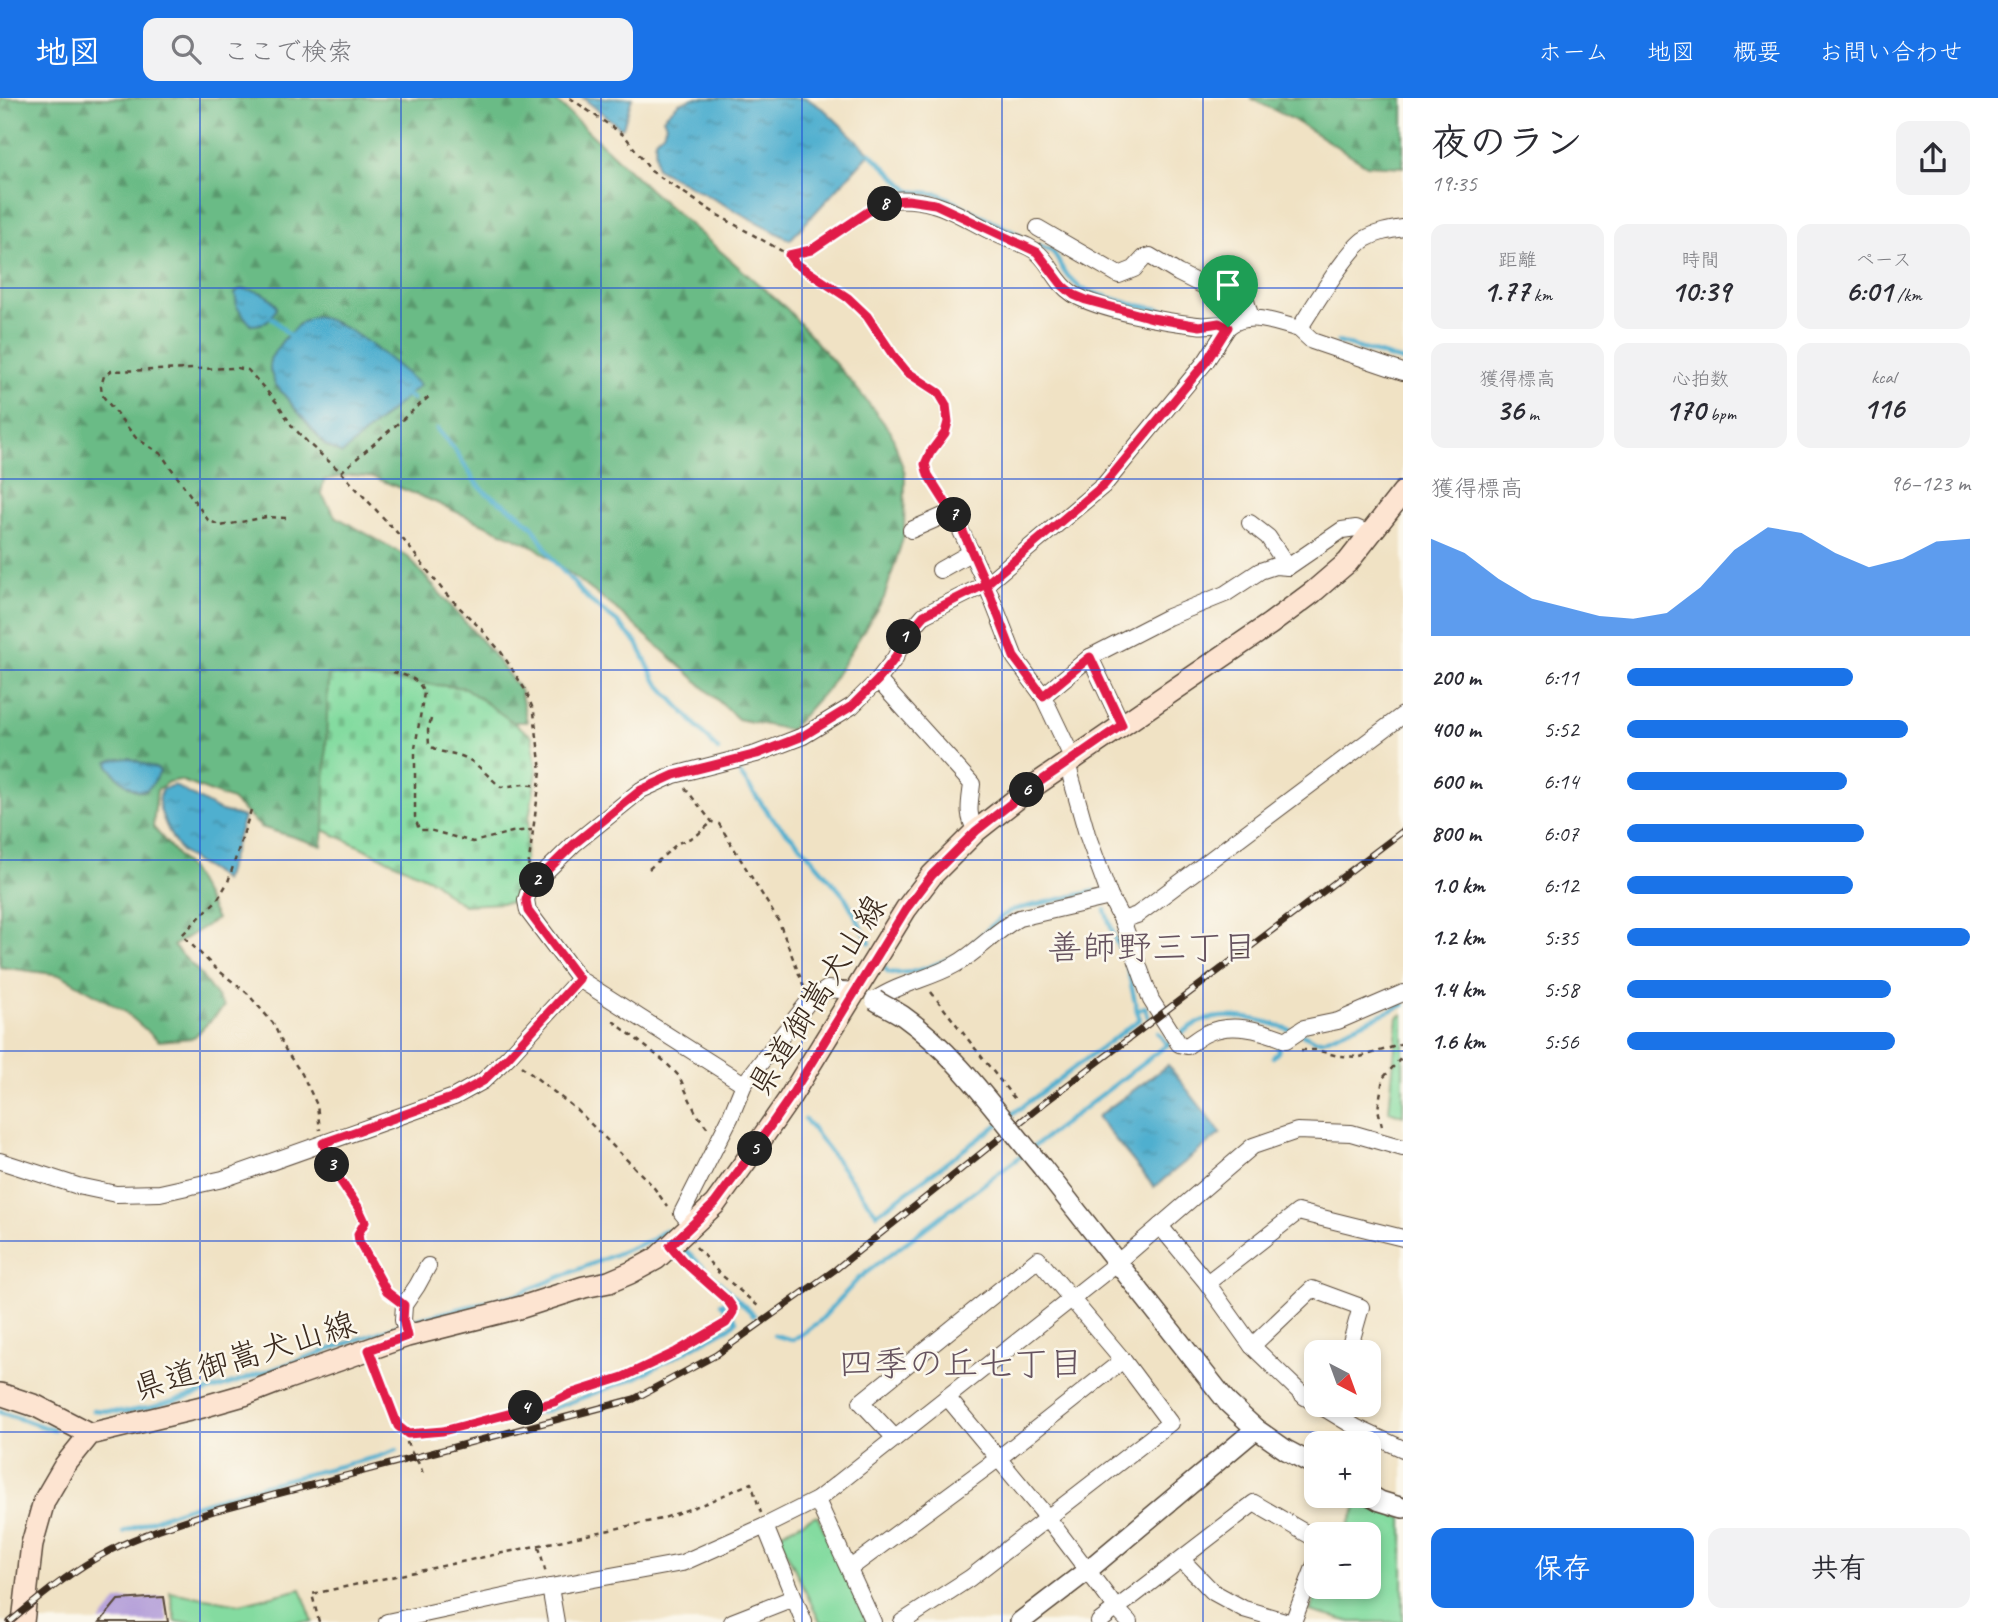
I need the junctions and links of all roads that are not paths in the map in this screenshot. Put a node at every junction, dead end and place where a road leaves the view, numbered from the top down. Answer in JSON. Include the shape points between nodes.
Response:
{"nodes":[{"id":1,"x":891,"y":201,"type":"road end"},
{"id":2,"x":1038,"y":228,"type":"dead end"},
{"id":3,"x":1400,"y":234,"type":"edge"},
{"id":4,"x":1251,"y":318,"type":"junction"},
{"id":5,"x":1228,"y":327,"type":"junction"},
{"id":6,"x":1299,"y":329,"type":"junction"},
{"id":7,"x":1403,"y":372,"type":"edge"},
{"id":8,"x":1403,"y":492,"type":"edge"},
{"id":9,"x":1250,"y":523,"type":"dead end"},
{"id":10,"x":911,"y":530,"type":"dead end"},
{"id":11,"x":1369,"y":534,"type":"junction"},
{"id":12,"x":972,"y":552,"type":"junction"},
{"id":13,"x":1288,"y":568,"type":"junction"},
{"id":14,"x":940,"y":570,"type":"dead end"},
{"id":15,"x":986,"y":584,"type":"junction"},
{"id":16,"x":1090,"y":657,"type":"junction"},
{"id":17,"x":878,"y":680,"type":"junction"},
{"id":18,"x":1043,"y":696,"type":"junction"},
{"id":19,"x":1403,"y":715,"type":"edge"},
{"id":20,"x":1122,"y":725,"type":"junction"},
{"id":21,"x":1070,"y":761,"type":"junction"},
{"id":22,"x":976,"y":831,"type":"junction"},
{"id":23,"x":1110,"y":897,"type":"junction"},
{"id":24,"x":1122,"y":920,"type":"junction"},
{"id":25,"x":579,"y":979,"type":"junction"},
{"id":26,"x":1403,"y":993,"type":"edge"},
{"id":27,"x":865,"y":996,"type":"junction"},
{"id":28,"x":744,"y":1084,"type":"junction"},
{"id":29,"x":1403,"y":1148,"type":"edge"},
{"id":30,"x":0,"y":1161,"type":"edge"},
{"id":31,"x":1160,"y":1226,"type":"junction"},
{"id":32,"x":683,"y":1230,"type":"junction"},
{"id":33,"x":1403,"y":1238,"type":"edge"},
{"id":34,"x":1118,"y":1262,"type":"junction"},
{"id":35,"x":428,"y":1266,"type":"dead end"},
{"id":36,"x":1208,"y":1283,"type":"junction"},
{"id":37,"x":1072,"y":1297,"type":"junction"},
{"id":38,"x":405,"y":1324,"type":"junction"},
{"id":39,"x":1352,"y":1340,"type":"edge"},
{"id":40,"x":1252,"y":1346,"type":"junction"},
{"id":41,"x":1123,"y":1360,"type":"junction"},
{"id":42,"x":0,"y":1394,"type":"edge"},
{"id":43,"x":947,"y":1396,"type":"junction"},
{"id":44,"x":1304,"y":1396,"type":"edge"},
{"id":45,"x":1343,"y":1418,"type":"edge"},
{"id":46,"x":1256,"y":1429,"type":"junction"},
{"id":47,"x":90,"y":1434,"type":"junction"},
{"id":48,"x":895,"y":1438,"type":"junction"},
{"id":49,"x":1403,"y":1449,"type":"edge"},
{"id":50,"x":999,"y":1458,"type":"junction"},
{"id":51,"x":1304,"y":1460,"type":"edge"},
{"id":52,"x":817,"y":1500,"type":"junction"},
{"id":53,"x":1381,"y":1501,"type":"edge"},
{"id":54,"x":1403,"y":1508,"type":"edge"},
{"id":55,"x":1047,"y":1517,"type":"junction"},
{"id":56,"x":765,"y":1526,"type":"junction"},
{"id":57,"x":1304,"y":1532,"type":"edge"},
{"id":58,"x":1182,"y":1560,"type":"junction"},
{"id":59,"x":849,"y":1569,"type":"junction"},
{"id":60,"x":1088,"y":1570,"type":"junction"},
{"id":61,"x":548,"y":1580,"type":"junction"},
{"id":62,"x":1304,"y":1591,"type":"edge"},
{"id":63,"x":793,"y":1598,"type":"junction"},
{"id":64,"x":1116,"y":1608,"type":"junction"},
{"id":65,"x":23,"y":1622,"type":"edge"},
{"id":66,"x":387,"y":1622,"type":"edge"},
{"id":67,"x":556,"y":1622,"type":"edge"},
{"id":68,"x":733,"y":1622,"type":"edge"},
{"id":69,"x":804,"y":1622,"type":"edge"},
{"id":70,"x":873,"y":1622,"type":"edge"},
{"id":71,"x":902,"y":1622,"type":"edge"},
{"id":72,"x":1020,"y":1622,"type":"edge"},
{"id":73,"x":1099,"y":1622,"type":"edge"},
{"id":74,"x":1129,"y":1622,"type":"edge"},
{"id":75,"x":1291,"y":1622,"type":"edge"}],
"edges":[{"from":1,"to":5,"type":"street","via":[[935,204],[1022,244],[1037,252],[1063,286],[1086,300],[1152,318]]},
{"from":2,"to":4,"type":"street","via":[[1119,275],[1150,256],[1202,285],[1241,296]]},
{"from":3,"to":6,"type":"street","via":[[1379,233],[1363,240]]},
{"from":4,"to":5,"type":"street"},
{"from":4,"to":6,"type":"street"},
{"from":5,"to":15,"type":"street","via":[[1206,362],[1104,485]]},
{"from":6,"to":7,"type":"street","via":[[1312,341]]},
{"from":8,"to":11,"type":"main road","name":"県道御嵩犬山線"},
{"from":9,"to":13,"type":"street","via":[[1268,537]]},
{"from":10,"to":12,"type":"street","via":[[952,512]]},
{"from":11,"to":13,"type":"street","via":[[1356,528],[1342,530]]},
{"from":11,"to":20,"type":"main road","name":"県道御嵩犬山線","via":[[1348,562],[1313,592]]},
{"from":12,"to":14,"type":"street"},
{"from":12,"to":15,"type":"street"},
{"from":13,"to":16,"type":"street","via":[[1260,571],[1225,594]]},
{"from":15,"to":17,"type":"street","via":[[924,615]]},
{"from":15,"to":18,"type":"street","via":[[1014,657]]},
{"from":16,"to":18,"type":"street"},
{"from":16,"to":20,"type":"street"},
{"from":17,"to":22,"type":"street","via":[[972,784],[969,819]]},
{"from":17,"to":25,"type":"street","via":[[852,706],[803,736],[757,754],[674,775],[641,790],[535,882],[526,900],[528,911]]},
{"from":18,"to":21,"type":"street"},
{"from":19,"to":24,"type":"street","via":[[1137,915]]},
{"from":20,"to":21,"type":"main road","name":"県道御嵩犬山線"},
{"from":21,"to":22,"type":"main road","name":"県道御嵩犬山線"},
{"from":21,"to":23,"type":"street","via":[[1087,835]]},
{"from":22,"to":27,"type":"main road","name":"県道御嵩犬山線","via":[[906,909]]},
{"from":23,"to":24,"type":"street"},
{"from":23,"to":27,"type":"street","via":[[1019,918],[952,967]]},
{"from":24,"to":26,"type":"street","via":[[1151,1000],[1179,1044],[1186,1046],[1229,1027],[1264,1031],[1286,1040],[1304,1028],[1338,1021]]},
{"from":25,"to":28,"type":"street"},
{"from":25,"to":30,"type":"street","via":[[483,1081],[454,1097],[223,1179],[160,1193],[116,1194]]},
{"from":27,"to":28,"type":"street","via":[[827,989],[810,1001]]},
{"from":27,"to":32,"type":"main road","name":"県道御嵩犬山線","via":[[715,1203]]},
{"from":27,"to":34,"type":"street","bridge":true,"via":[[903,1016],[939,1046]]},
{"from":28,"to":32,"type":"street","via":[[682,1213]]},
{"from":29,"to":31,"type":"street","via":[[1352,1133],[1297,1132],[1253,1146]]},
{"from":31,"to":34,"type":"street"},
{"from":31,"to":36,"type":"street"},
{"from":32,"to":38,"type":"main road","name":"県道御嵩犬山線","via":[[656,1259],[609,1282],[522,1307]]},
{"from":33,"to":36,"type":"street","via":[[1298,1212]]},
{"from":34,"to":37,"type":"street"},
{"from":34,"to":46,"type":"street","via":[[1228,1403]]},
{"from":35,"to":38,"type":"street"},
{"from":36,"to":40,"type":"street"},
{"from":37,"to":41,"type":"street"},
{"from":37,"to":43,"type":"street"},
{"from":37,"to":48,"type":"street","via":[[1038,1259],[861,1402]]},
{"from":38,"to":47,"type":"main road","name":"県道御嵩犬山線","via":[[369,1350],[244,1395]]},
{"from":39,"to":40,"type":"street","via":[[1361,1307],[1312,1289]]},
{"from":40,"to":44,"type":"street"},
{"from":41,"to":50,"type":"street"},
{"from":41,"to":55,"type":"street","via":[[1170,1423]]},
{"from":42,"to":47,"type":"main road","via":[[36,1406]]},
{"from":43,"to":48,"type":"street"},
{"from":43,"to":50,"type":"street"},
{"from":45,"to":49,"type":"street"},
{"from":46,"to":51,"type":"street"},
{"from":46,"to":60,"type":"street"},
{"from":47,"to":65,"type":"main road","via":[[44,1501],[32,1544]]},
{"from":48,"to":52,"type":"street"},
{"from":50,"to":55,"type":"street"},
{"from":50,"to":59,"type":"street"},
{"from":52,"to":56,"type":"street"},
{"from":52,"to":59,"type":"street"},
{"from":53,"to":54,"type":"street"},
{"from":55,"to":60,"type":"street"},
{"from":55,"to":71,"type":"street","via":[[970,1578]]},
{"from":56,"to":61,"type":"street","via":[[682,1563]]},
{"from":56,"to":63,"type":"street"},
{"from":57,"to":58,"type":"street","via":[[1254,1503]]},
{"from":58,"to":64,"type":"street"},
{"from":58,"to":75,"type":"street","via":[[1213,1592],[1244,1609]]},
{"from":59,"to":70,"type":"street"},
{"from":60,"to":64,"type":"street"},
{"from":60,"to":72,"type":"street"},
{"from":61,"to":66,"type":"street"},
{"from":61,"to":67,"type":"street"},
{"from":62,"to":75,"type":"street"},
{"from":63,"to":68,"type":"street"},
{"from":63,"to":69,"type":"street"},
{"from":64,"to":73,"type":"street"},
{"from":64,"to":74,"type":"street"}]}
